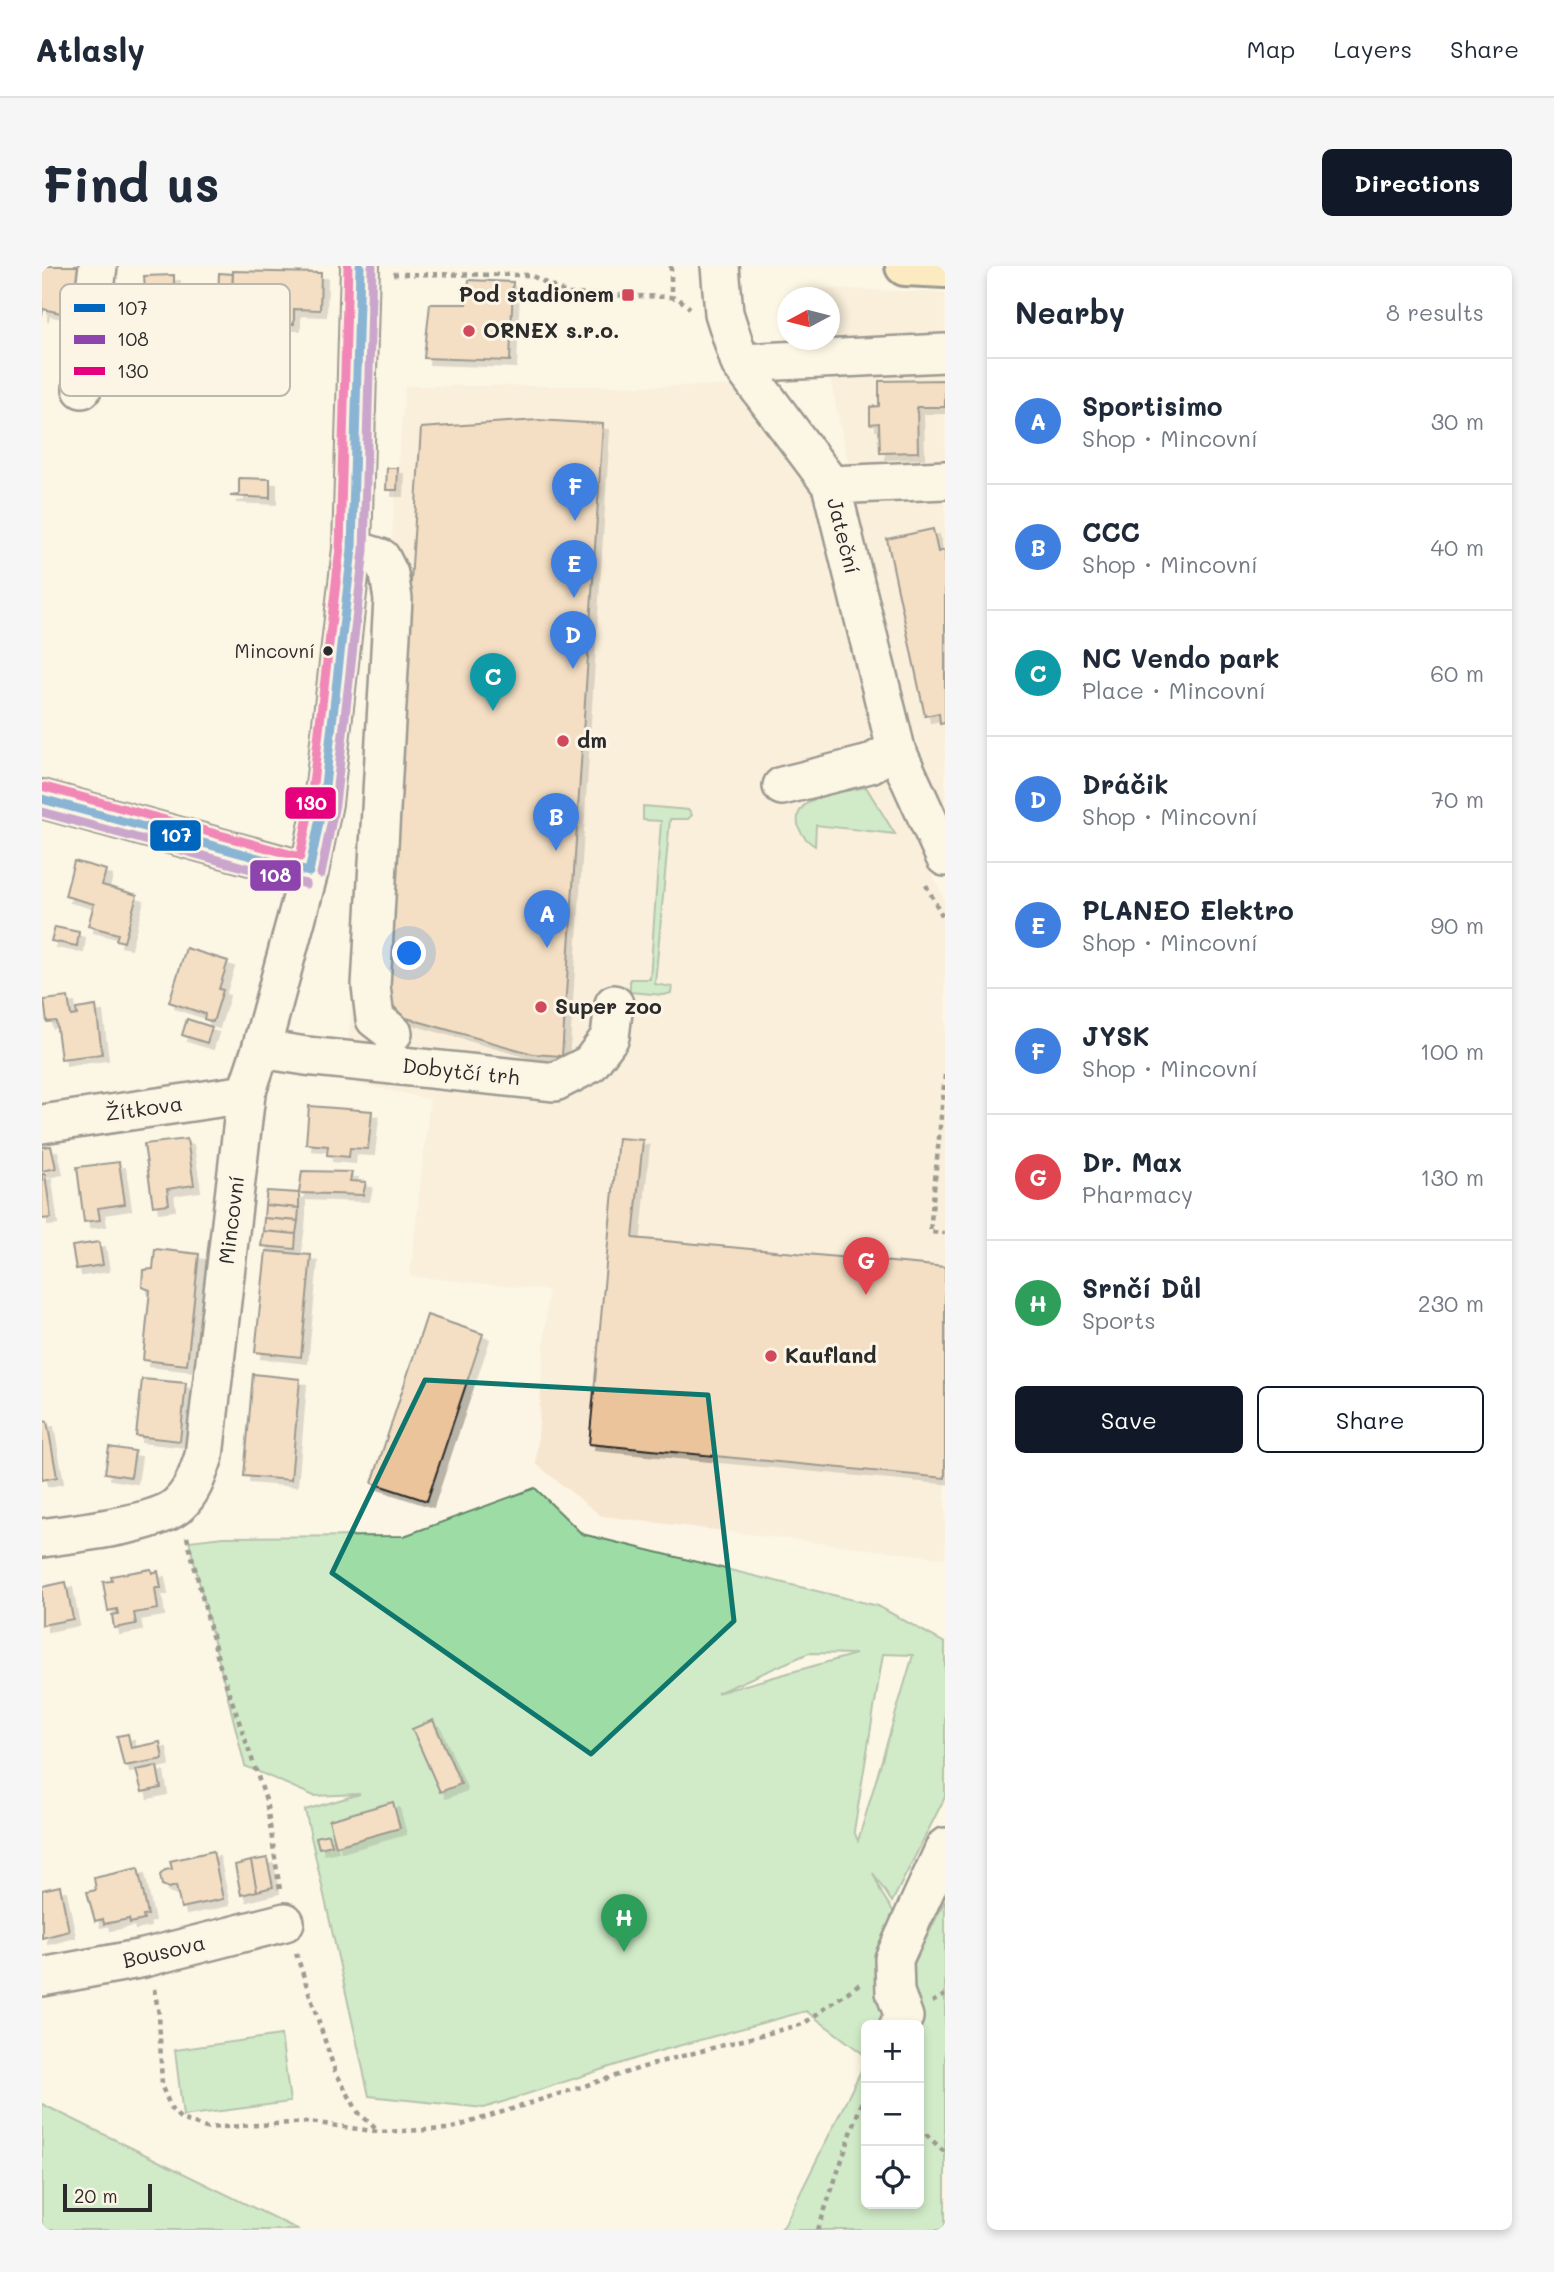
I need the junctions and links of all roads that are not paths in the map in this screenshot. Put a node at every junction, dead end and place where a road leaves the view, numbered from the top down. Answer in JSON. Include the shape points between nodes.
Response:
{"nodes":[{"id":1,"x":98,"y":266,"type":"edge"},
{"id":2,"x":720,"y":266,"type":"edge"},
{"id":3,"x":905,"y":266,"type":"edge"},
{"id":4,"x":945,"y":268,"type":"edge"},
{"id":5,"x":360,"y":274,"type":"edge"},
{"id":6,"x":96,"y":284,"type":"edge"},
{"id":7,"x":945,"y":353,"type":"edge"},
{"id":8,"x":740,"y":363,"type":"junction"},
{"id":9,"x":945,"y":480,"type":"edge"},
{"id":10,"x":831,"y":485,"type":"junction"},
{"id":11,"x":352,"y":549,"type":"junction"},
{"id":12,"x":896,"y":749,"type":"junction"},
{"id":13,"x":782,"y":786,"type":"dead end"},
{"id":14,"x":42,"y":799,"type":"edge"},
{"id":15,"x":934,"y":868,"type":"edge"},
{"id":16,"x":309,"y":872,"type":"junction"},
{"id":17,"x":614,"y":1004,"type":"dead end"},
{"id":18,"x":393,"y":1033,"type":"dead end"},
{"id":19,"x":261,"y":1049,"type":"junction"},
{"id":20,"x":246,"y":1094,"type":"junction"},
{"id":21,"x":42,"y":1124,"type":"edge"},
{"id":22,"x":42,"y":1538,"type":"edge"},
{"id":23,"x":945,"y":1847,"type":"edge"},
{"id":24,"x":285,"y":1922,"type":"road end"},
{"id":25,"x":42,"y":1977,"type":"edge"},
{"id":26,"x":902,"y":2020,"type":"edge"}],
"edges":[{"from":1,"to":6,"type":"street"},
{"from":2,"to":8,"type":"street","name":"Jateční","via":[[724,313]]},
{"from":3,"to":4,"type":"main road"},
{"from":5,"to":11,"type":"street","name":"Mincovní"},
{"from":7,"to":8,"type":"street"},
{"from":8,"to":10,"type":"street","name":"Jateční"},
{"from":9,"to":10,"type":"street"},
{"from":10,"to":12,"type":"street","name":"Jateční"},
{"from":11,"to":16,"type":"street","name":"Mincovní","via":[[323,803]]},
{"from":11,"to":18,"type":"street","via":[[381,558],[393,599],[371,986],[375,1019]]},
{"from":12,"to":13,"type":"street","via":[[870,764]]},
{"from":12,"to":15,"type":"street","name":"Jateční"},
{"from":14,"to":16,"type":"street"},
{"from":16,"to":19,"type":"street","name":"Mincovní"},
{"from":17,"to":19,"type":"street","name":"Dobytčí trh","via":[[610,1037],[590,1064],[555,1082]]},
{"from":19,"to":20,"type":"street","name":"Mincovní"},
{"from":20,"to":21,"type":"street","name":"Žítkova"},
{"from":20,"to":22,"type":"street","name":"Mincovní","via":[[204,1456],[193,1486],[178,1506],[145,1521]]},
{"from":23,"to":26,"type":"street","via":[[894,1959]]},
{"from":24,"to":25,"type":"street","name":"Bousova","via":[[144,1958]]}]}
